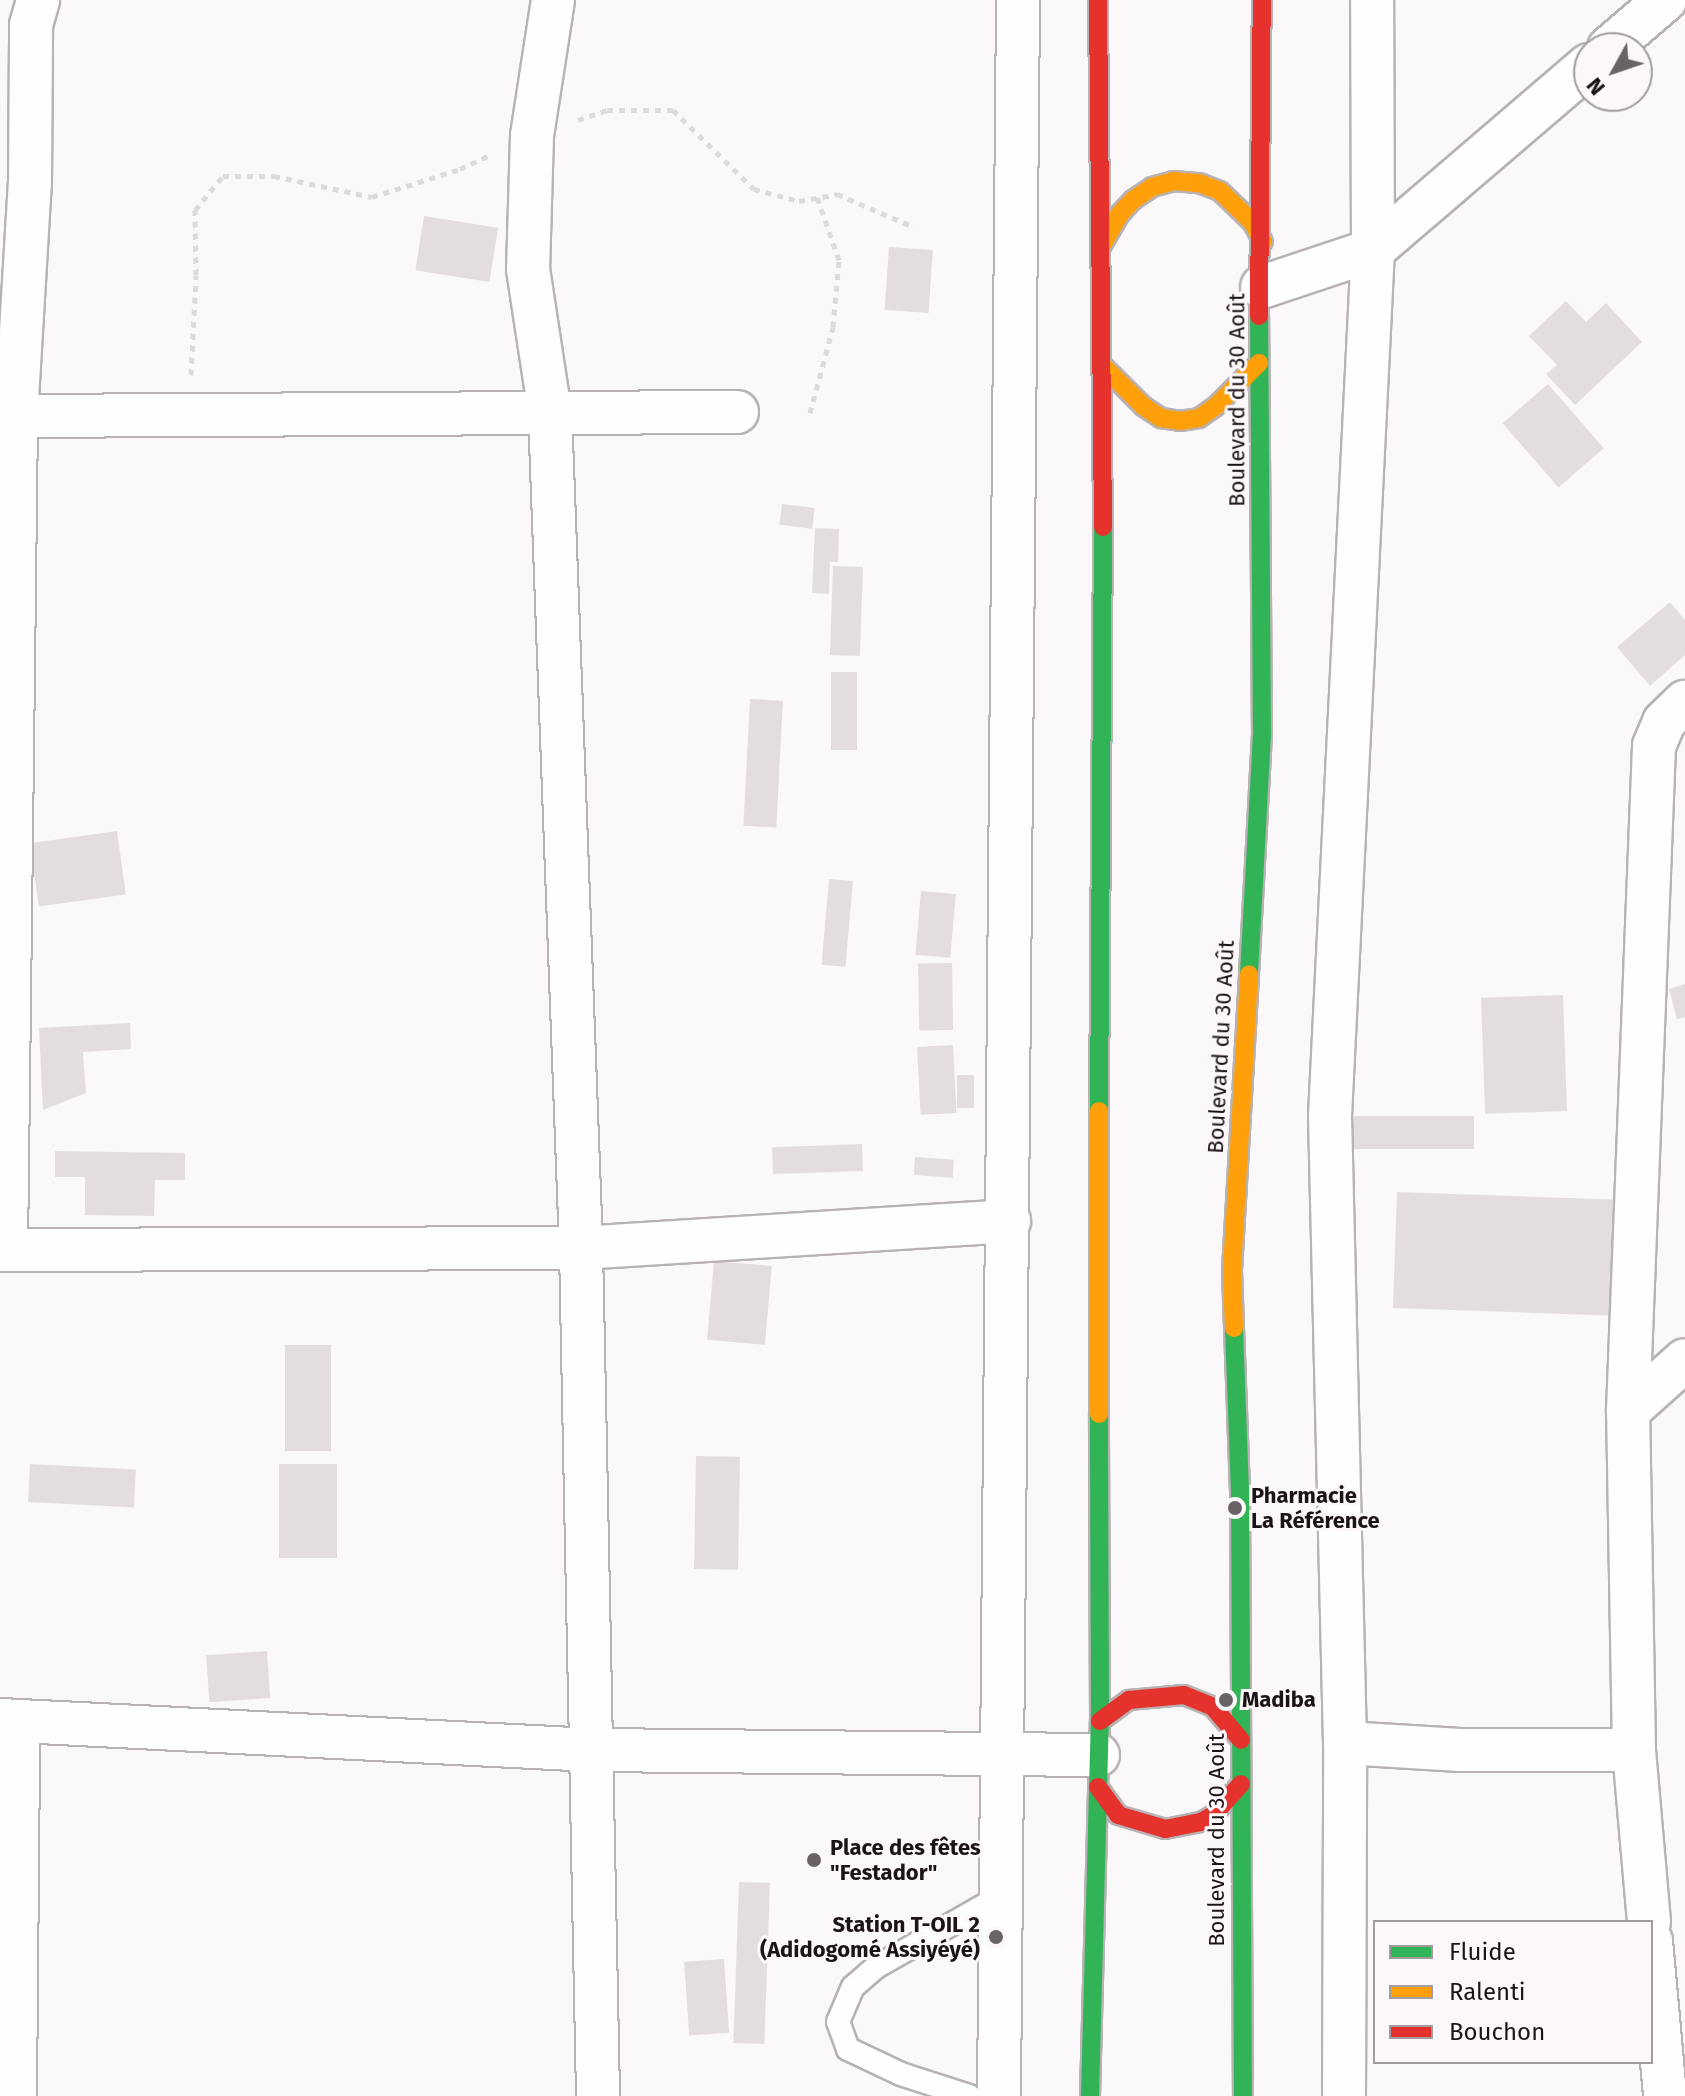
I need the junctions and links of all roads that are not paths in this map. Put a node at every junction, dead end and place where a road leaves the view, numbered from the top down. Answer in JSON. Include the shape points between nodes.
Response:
{"nodes":[{"id":1,"x":38,"y":0,"type":"edge"},
{"id":2,"x":553,"y":0,"type":"edge"},
{"id":3,"x":1018,"y":0,"type":"edge"},
{"id":4,"x":1098,"y":0,"type":"edge"},
{"id":5,"x":1262,"y":0,"type":"edge"},
{"id":6,"x":1372,"y":0,"type":"edge"},
{"id":7,"x":1665,"y":0,"type":"edge"},
{"id":8,"x":1628,"y":32,"type":"edge"},
{"id":9,"x":1573,"y":79,"type":"edge"},
{"id":10,"x":1263,"y":242,"type":"junction"},
{"id":11,"x":1102,"y":245,"type":"junction"},
{"id":12,"x":1373,"y":250,"type":"junction"},
{"id":13,"x":1262,"y":287,"type":"junction"},
{"id":14,"x":1259,"y":363,"type":"junction"},
{"id":15,"x":1104,"y":367,"type":"junction"},
{"id":16,"x":737,"y":412,"type":"dead end"},
{"id":17,"x":550,"y":413,"type":"junction"},
{"id":18,"x":16,"y":416,"type":"junction"},
{"id":19,"x":1685,"y":702,"type":"edge"},
{"id":20,"x":1009,"y":1221,"type":"junction"},
{"id":21,"x":581,"y":1248,"type":"junction"},
{"id":22,"x":3,"y":1250,"type":"edge"},
{"id":23,"x":1685,"y":1360,"type":"edge"},
{"id":24,"x":1628,"y":1411,"type":"junction"},
{"id":25,"x":9,"y":1721,"type":"edge"},
{"id":26,"x":1241,"y":1740,"type":"junction"},
{"id":27,"x":1345,"y":1743,"type":"junction"},
{"id":28,"x":592,"y":1750,"type":"junction"},
{"id":29,"x":1634,"y":1750,"type":"junction"},
{"id":30,"x":1000,"y":1754,"type":"junction"},
{"id":31,"x":1099,"y":1755,"type":"junction"},
{"id":32,"x":1241,"y":1784,"type":"junction"},
{"id":33,"x":999,"y":1897,"type":"junction"},
{"id":34,"x":1649,"y":1920,"type":"edge"},
{"id":35,"x":1653,"y":1962,"type":"edge"},
{"id":36,"x":1685,"y":2081,"type":"edge"},
{"id":37,"x":15,"y":2096,"type":"edge"},
{"id":38,"x":598,"y":2096,"type":"edge"},
{"id":39,"x":969,"y":2096,"type":"edge"},
{"id":40,"x":999,"y":2096,"type":"edge"},
{"id":41,"x":1090,"y":2096,"type":"edge"},
{"id":42,"x":1243,"y":2096,"type":"edge"},
{"id":43,"x":1344,"y":2096,"type":"edge"},
{"id":44,"x":1666,"y":2096,"type":"edge"}],
"edges":[{"from":1,"to":18,"type":"street","via":[[31,25],[30,183]]},
{"from":2,"to":17,"type":"street","via":[[532,136],[528,269]]},
{"from":3,"to":20,"type":"street"},
{"from":4,"to":11,"type":"highway"},
{"from":5,"to":10,"type":"highway","name":"Boulevard du 30 Août"},
{"from":6,"to":12,"type":"street"},
{"from":7,"to":8,"type":"street"},
{"from":9,"to":12,"type":"street"},
{"from":10,"to":11,"type":"highway","via":[[1253,223],[1220,191],[1174,181],[1133,200]]},
{"from":10,"to":13,"type":"highway","name":"Boulevard du 30 Août"},
{"from":11,"to":15,"type":"highway"},
{"from":12,"to":13,"type":"street"},
{"from":12,"to":27,"type":"street","via":[[1330,1116]]},
{"from":13,"to":14,"type":"highway","name":"Boulevard du 30 Août"},
{"from":14,"to":15,"type":"highway","via":[[1216,406],[1199,418],[1180,421],[1161,418],[1143,406]]},
{"from":14,"to":26,"type":"highway","name":"Boulevard du 30 Août","via":[[1262,736],[1232,1270]]},
{"from":15,"to":31,"type":"highway"},
{"from":16,"to":17,"type":"street"},
{"from":17,"to":18,"type":"street"},
{"from":17,"to":21,"type":"street"},
{"from":18,"to":22,"type":"street"},
{"from":19,"to":24,"type":"street","via":[[1664,722],[1654,746]]},
{"from":20,"to":21,"type":"street"},
{"from":20,"to":30,"type":"street"},
{"from":21,"to":22,"type":"street"},
{"from":21,"to":28,"type":"street"},
{"from":23,"to":24,"type":"street"},
{"from":24,"to":29,"type":"street"},
{"from":25,"to":28,"type":"street"},
{"from":25,"to":37,"type":"street"},
{"from":26,"to":31,"type":"highway","via":[[1213,1707],[1184,1695],[1152,1695],[1129,1700]]},
{"from":26,"to":32,"type":"highway","name":"Boulevard du 30 Août"},
{"from":27,"to":29,"type":"street","via":[[1460,1750]]},
{"from":27,"to":43,"type":"street"},
{"from":28,"to":30,"type":"street"},
{"from":28,"to":38,"type":"street"},
{"from":29,"to":34,"type":"street"},
{"from":30,"to":31,"type":"street"},
{"from":30,"to":33,"type":"street"},
{"from":31,"to":32,"type":"highway","via":[[1118,1815],[1165,1829],[1212,1816]]},
{"from":31,"to":41,"type":"highway"},
{"from":32,"to":42,"type":"highway","name":"Boulevard du 30 Août"},
{"from":33,"to":39,"type":"lane","via":[[876,1967],[853,1987],[838,2022],[848,2049],[901,2074]]},
{"from":33,"to":40,"type":"street"},
{"from":35,"to":44,"type":"street"},
{"from":36,"to":44,"type":"street"}]}
